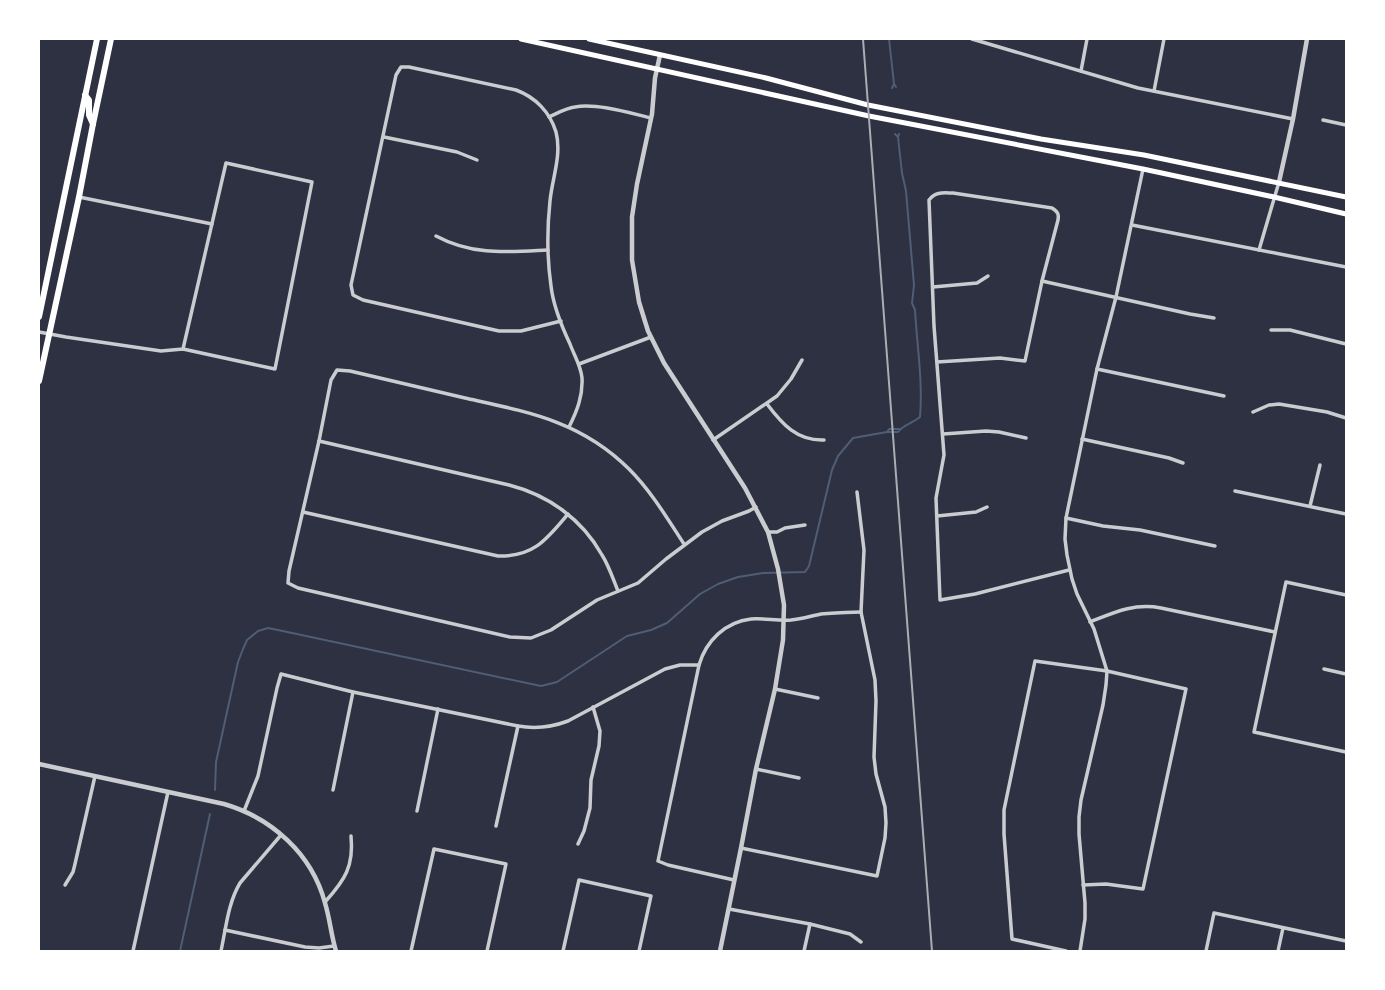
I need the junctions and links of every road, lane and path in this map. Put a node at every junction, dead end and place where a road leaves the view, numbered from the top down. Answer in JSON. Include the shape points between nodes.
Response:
{"nodes":[{"id":1,"x":97,"y":39,"type":"edge"},
{"id":2,"x":111,"y":39,"type":"edge"},
{"id":3,"x":521,"y":39,"type":"edge"},
{"id":4,"x":589,"y":39,"type":"edge"},
{"id":5,"x":972,"y":39,"type":"edge"},
{"id":6,"x":1087,"y":39,"type":"edge"},
{"id":7,"x":1164,"y":39,"type":"edge"},
{"id":8,"x":1307,"y":39,"type":"edge"},
{"id":9,"x":660,"y":55,"type":"junction"},
{"id":10,"x":657,"y":69,"type":"junction"},
{"id":11,"x":1081,"y":71,"type":"junction"},
{"id":12,"x":1154,"y":91,"type":"junction"},
{"id":13,"x":85,"y":95,"type":"junction"},
{"id":14,"x":549,"y":117,"type":"junction"},
{"id":15,"x":651,"y":118,"type":"junction"},
{"id":16,"x":1293,"y":119,"type":"junction"},
{"id":17,"x":1323,"y":120,"type":"dead end"},
{"id":18,"x":93,"y":124,"type":"junction"},
{"id":19,"x":1346,"y":125,"type":"edge"},
{"id":20,"x":384,"y":137,"type":"junction"},
{"id":21,"x":477,"y":160,"type":"dead end"},
{"id":22,"x":1144,"y":169,"type":"junction"},
{"id":23,"x":1278,"y":182,"type":"junction"},
{"id":24,"x":79,"y":197,"type":"junction"},
{"id":25,"x":1274,"y":197,"type":"junction"},
{"id":26,"x":1346,"y":197,"type":"edge"},
{"id":27,"x":1346,"y":214,"type":"edge"},
{"id":28,"x":212,"y":224,"type":"junction"},
{"id":29,"x":1132,"y":225,"type":"junction"},
{"id":30,"x":436,"y":236,"type":"dead end"},
{"id":31,"x":548,"y":250,"type":"junction"},
{"id":32,"x":1259,"y":250,"type":"junction"},
{"id":33,"x":1346,"y":267,"type":"edge"},
{"id":34,"x":988,"y":276,"type":"dead end"},
{"id":35,"x":1042,"y":281,"type":"junction"},
{"id":36,"x":933,"y":287,"type":"junction"},
{"id":37,"x":1116,"y":297,"type":"junction"},
{"id":38,"x":39,"y":317,"type":"edge"},
{"id":39,"x":1214,"y":318,"type":"dead end"},
{"id":40,"x":561,"y":321,"type":"junction"},
{"id":41,"x":1271,"y":330,"type":"dead end"},
{"id":42,"x":39,"y":332,"type":"edge"},
{"id":43,"x":49,"y":334,"type":"junction"},
{"id":44,"x":651,"y":337,"type":"junction"},
{"id":45,"x":1346,"y":344,"type":"edge"},
{"id":46,"x":183,"y":349,"type":"junction"},
{"id":47,"x":802,"y":360,"type":"dead end"},
{"id":48,"x":937,"y":362,"type":"junction"},
{"id":49,"x":579,"y":364,"type":"junction"},
{"id":50,"x":1097,"y":369,"type":"junction"},
{"id":51,"x":39,"y":381,"type":"edge"},
{"id":52,"x":1224,"y":396,"type":"dead end"},
{"id":53,"x":767,"y":404,"type":"junction"},
{"id":54,"x":1253,"y":412,"type":"dead end"},
{"id":55,"x":1346,"y":418,"type":"edge"},
{"id":56,"x":569,"y":427,"type":"junction"},
{"id":57,"x":943,"y":434,"type":"junction"},
{"id":58,"x":1026,"y":438,"type":"dead end"},
{"id":59,"x":1082,"y":439,"type":"junction"},
{"id":60,"x":713,"y":440,"type":"junction"},
{"id":61,"x":824,"y":440,"type":"dead end"},
{"id":62,"x":319,"y":441,"type":"junction"},
{"id":63,"x":1183,"y":463,"type":"dead end"},
{"id":64,"x":1320,"y":465,"type":"dead end"},
{"id":65,"x":1235,"y":491,"type":"dead end"},
{"id":66,"x":857,"y":492,"type":"dead end"},
{"id":67,"x":1310,"y":506,"type":"junction"},
{"id":68,"x":756,"y":507,"type":"junction"},
{"id":69,"x":987,"y":507,"type":"dead end"},
{"id":70,"x":303,"y":512,"type":"junction"},
{"id":71,"x":568,"y":514,"type":"junction"},
{"id":72,"x":1346,"y":514,"type":"edge"},
{"id":73,"x":937,"y":516,"type":"junction"},
{"id":74,"x":1066,"y":518,"type":"junction"},
{"id":75,"x":805,"y":525,"type":"dead end"},
{"id":76,"x":768,"y":532,"type":"junction"},
{"id":77,"x":684,"y":544,"type":"junction"},
{"id":78,"x":1215,"y":546,"type":"dead end"},
{"id":79,"x":1069,"y":570,"type":"junction"},
{"id":80,"x":618,"y":591,"type":"junction"},
{"id":81,"x":1346,"y":595,"type":"edge"},
{"id":82,"x":861,"y":612,"type":"junction"},
{"id":83,"x":784,"y":620,"type":"junction"},
{"id":84,"x":1090,"y":622,"type":"junction"},
{"id":85,"x":1275,"y":632,"type":"junction"},
{"id":86,"x":699,"y":665,"type":"junction"},
{"id":87,"x":1324,"y":669,"type":"dead end"},
{"id":88,"x":1107,"y":671,"type":"junction"},
{"id":89,"x":1346,"y":674,"type":"edge"},
{"id":90,"x":775,"y":689,"type":"junction"},
{"id":91,"x":353,"y":692,"type":"junction"},
{"id":92,"x":818,"y":698,"type":"dead end"},
{"id":93,"x":594,"y":707,"type":"junction"},
{"id":94,"x":438,"y":709,"type":"junction"},
{"id":95,"x":518,"y":726,"type":"junction"},
{"id":96,"x":1346,"y":752,"type":"edge"},
{"id":97,"x":39,"y":764,"type":"edge"},
{"id":98,"x":756,"y":769,"type":"junction"},
{"id":99,"x":96,"y":776,"type":"junction"},
{"id":100,"x":799,"y":778,"type":"dead end"},
{"id":101,"x":333,"y":790,"type":"dead end"},
{"id":102,"x":168,"y":792,"type":"junction"},
{"id":103,"x":244,"y":811,"type":"junction"},
{"id":104,"x":416,"y":811,"type":"dead end"},
{"id":105,"x":496,"y":826,"type":"dead end"},
{"id":106,"x":281,"y":835,"type":"junction"},
{"id":107,"x":351,"y":836,"type":"dead end"},
{"id":108,"x":578,"y":844,"type":"dead end"},
{"id":109,"x":741,"y":848,"type":"junction"},
{"id":110,"x":734,"y":880,"type":"junction"},
{"id":111,"x":65,"y":885,"type":"dead end"},
{"id":112,"x":1083,"y":885,"type":"junction"},
{"id":113,"x":325,"y":902,"type":"junction"},
{"id":114,"x":728,"y":909,"type":"junction"},
{"id":115,"x":810,"y":924,"type":"junction"},
{"id":116,"x":1283,"y":928,"type":"junction"},
{"id":117,"x":225,"y":930,"type":"junction"},
{"id":118,"x":1346,"y":941,"type":"edge"},
{"id":119,"x":861,"y":942,"type":"dead end"},
{"id":120,"x":335,"y":949,"type":"edge"},
{"id":121,"x":133,"y":951,"type":"edge"},
{"id":122,"x":221,"y":951,"type":"edge"},
{"id":123,"x":411,"y":951,"type":"edge"},
{"id":124,"x":488,"y":951,"type":"edge"},
{"id":125,"x":563,"y":951,"type":"edge"},
{"id":126,"x":640,"y":951,"type":"edge"},
{"id":127,"x":720,"y":951,"type":"edge"},
{"id":128,"x":804,"y":951,"type":"edge"},
{"id":129,"x":1066,"y":951,"type":"edge"},
{"id":130,"x":1080,"y":951,"type":"edge"},
{"id":131,"x":1206,"y":951,"type":"edge"},
{"id":132,"x":1278,"y":951,"type":"edge"}],
"edges":[{"from":1,"to":13,"type":"main road"},
{"from":2,"to":18,"type":"main road"},
{"from":3,"to":10,"type":"main road"},
{"from":4,"to":9,"type":"main road"},
{"from":5,"to":11,"type":"street"},
{"from":6,"to":11,"type":"street"},
{"from":7,"to":12,"type":"street"},
{"from":8,"to":16,"type":"street"},
{"from":9,"to":10,"type":"street"},
{"from":9,"to":23,"type":"main road","via":[[759,76],[868,105]]},
{"from":10,"to":15,"type":"street"},
{"from":10,"to":22,"type":"main road","via":[[869,116]]},
{"from":11,"to":12,"type":"street"},
{"from":12,"to":16,"type":"street"},
{"from":13,"to":18,"type":"main road","via":[[89,100],[89,114]]},
{"from":13,"to":38,"type":"main road"},
{"from":14,"to":15,"type":"street","via":[[569,108],[584,106]]},
{"from":14,"to":20,"type":"street","via":[[534,100],[516,90],[401,67],[396,75]]},
{"from":14,"to":31,"type":"street","via":[[556,131],[558,154],[550,204]]},
{"from":15,"to":44,"type":"street","via":[[631,230],[636,288]]},
{"from":16,"to":23,"type":"street"},
{"from":17,"to":19,"type":"street"},
{"from":18,"to":24,"type":"main road"},
{"from":20,"to":21,"type":"street","via":[[457,152]]},
{"from":20,"to":40,"type":"street","via":[[351,285],[353,294],[363,300],[499,331],[521,331]]},
{"from":22,"to":25,"type":"main road"},
{"from":22,"to":29,"type":"street"},
{"from":23,"to":25,"type":"street"},
{"from":23,"to":26,"type":"main road"},
{"from":24,"to":28,"type":"street"},
{"from":24,"to":43,"type":"main road"},
{"from":25,"to":27,"type":"main road"},
{"from":25,"to":32,"type":"street"},
{"from":28,"to":46,"type":"street"},
{"from":28,"to":46,"type":"street","via":[[226,163],[312,182],[275,369]]},
{"from":29,"to":32,"type":"street"},
{"from":29,"to":37,"type":"street"},
{"from":30,"to":31,"type":"street","via":[[460,247],[485,252]]},
{"from":31,"to":40,"type":"street","via":[[553,298]]},
{"from":32,"to":33,"type":"street"},
{"from":34,"to":36,"type":"street","via":[[977,283]]},
{"from":35,"to":36,"type":"street","via":[[1058,220],[1057,211],[1052,208],[953,193],[938,193],[929,200]]},
{"from":35,"to":37,"type":"street"},
{"from":35,"to":48,"type":"street","via":[[1025,361],[1000,358]]},
{"from":36,"to":48,"type":"street"},
{"from":37,"to":39,"type":"street"},
{"from":37,"to":50,"type":"street"},
{"from":40,"to":49,"type":"street"},
{"from":41,"to":45,"type":"street","via":[[1290,330]]},
{"from":42,"to":43,"type":"street"},
{"from":43,"to":46,"type":"street","via":[[161,351]]},
{"from":43,"to":51,"type":"main road"},
{"from":44,"to":49,"type":"street"},
{"from":44,"to":60,"type":"street","via":[[669,372]]},
{"from":47,"to":53,"type":"street","via":[[791,380]]},
{"from":48,"to":57,"type":"street"},
{"from":49,"to":56,"type":"street","via":[[582,377],[581,395]]},
{"from":50,"to":52,"type":"street"},
{"from":50,"to":59,"type":"street"},
{"from":53,"to":60,"type":"street"},
{"from":53,"to":61,"type":"street","via":[[790,431],[811,440]]},
{"from":54,"to":55,"type":"street","via":[[1268,405],[1279,404]]},
{"from":56,"to":62,"type":"street","via":[[534,414],[338,370],[331,380]]},
{"from":56,"to":77,"type":"street","via":[[600,445],[629,469],[654,498]]},
{"from":57,"to":58,"type":"street","via":[[986,431]]},
{"from":57,"to":73,"type":"street","via":[[944,456],[936,498]]},
{"from":59,"to":63,"type":"street"},
{"from":59,"to":74,"type":"street"},
{"from":60,"to":68,"type":"street"},
{"from":62,"to":70,"type":"street"},
{"from":62,"to":71,"type":"street","via":[[516,487],[544,498]]},
{"from":64,"to":67,"type":"street"},
{"from":65,"to":67,"type":"street"},
{"from":66,"to":82,"type":"street","via":[[864,550]]},
{"from":67,"to":72,"type":"street"},
{"from":68,"to":76,"type":"street"},
{"from":68,"to":77,"type":"street","via":[[722,521]]},
{"from":69,"to":73,"type":"street","via":[[976,512]]},
{"from":70,"to":71,"type":"street","via":[[498,556],[520,554],[540,545]]},
{"from":70,"to":80,"type":"street","via":[[288,583],[298,588],[517,638],[545,634],[597,600]]},
{"from":71,"to":80,"type":"street","via":[[594,542]]},
{"from":73,"to":79,"type":"street","via":[[940,600],[975,594]]},
{"from":74,"to":78,"type":"street"},
{"from":74,"to":79,"type":"street","via":[[1065,539]]},
{"from":75,"to":76,"type":"street"},
{"from":76,"to":83,"type":"street","via":[[778,568]]},
{"from":77,"to":80,"type":"street","via":[[644,579],[632,587]]},
{"from":79,"to":84,"type":"street"},
{"from":81,"to":85,"type":"street","via":[[1286,582]]},
{"from":82,"to":83,"type":"street","via":[[822,614]]},
{"from":82,"to":109,"type":"street","via":[[875,680],[874,757],[886,823],[877,876]]},
{"from":83,"to":86,"type":"street","via":[[751,619],[730,626],[708,645]]},
{"from":83,"to":90,"type":"street","via":[[781,659]]},
{"from":84,"to":85,"type":"street","via":[[1127,608],[1148,606]]},
{"from":84,"to":88,"type":"street"},
{"from":85,"to":96,"type":"street","via":[[1254,732]]},
{"from":86,"to":93,"type":"street","via":[[665,669]]},
{"from":86,"to":110,"type":"street","via":[[658,861]]},
{"from":87,"to":89,"type":"street"},
{"from":88,"to":112,"type":"street","via":[[1079,817]]},
{"from":88,"to":112,"type":"street","via":[[1186,689],[1143,889],[1106,884]]},
{"from":88,"to":129,"type":"street","via":[[1035,661],[1007,795],[1004,826],[1012,939]]},
{"from":90,"to":92,"type":"street"},
{"from":90,"to":98,"type":"street"},
{"from":91,"to":94,"type":"street"},
{"from":91,"to":101,"type":"street"},
{"from":91,"to":103,"type":"street","via":[[281,674],[258,776]]},
{"from":93,"to":95,"type":"street","via":[[568,721],[554,725]]},
{"from":93,"to":108,"type":"street","via":[[600,731],[599,746],[591,780],[590,808]]},
{"from":94,"to":95,"type":"street"},
{"from":94,"to":104,"type":"street"},
{"from":95,"to":105,"type":"street"},
{"from":97,"to":99,"type":"street"},
{"from":98,"to":100,"type":"street"},
{"from":98,"to":109,"type":"street"},
{"from":99,"to":102,"type":"street"},
{"from":99,"to":111,"type":"street","via":[[75,864]]},
{"from":102,"to":103,"type":"street"},
{"from":102,"to":121,"type":"street"},
{"from":103,"to":106,"type":"street"},
{"from":106,"to":113,"type":"street","via":[[305,860]]},
{"from":106,"to":117,"type":"street","via":[[240,883],[231,904]]},
{"from":107,"to":113,"type":"street","via":[[352,856],[348,871],[341,884]]},
{"from":109,"to":110,"type":"street"},
{"from":110,"to":114,"type":"street"},
{"from":112,"to":130,"type":"street","via":[[1085,919]]},
{"from":113,"to":120,"type":"street"},
{"from":114,"to":115,"type":"street"},
{"from":114,"to":127,"type":"street"},
{"from":115,"to":119,"type":"street","via":[[850,934]]},
{"from":115,"to":128,"type":"street"},
{"from":116,"to":118,"type":"street"},
{"from":116,"to":131,"type":"street","via":[[1214,913]]},
{"from":116,"to":132,"type":"street"},
{"from":117,"to":120,"type":"street","via":[[305,947]]},
{"from":117,"to":122,"type":"street"},
{"from":123,"to":124,"type":"street","via":[[434,849],[506,864]]},
{"from":125,"to":126,"type":"street","via":[[579,880],[651,896]]}]}
